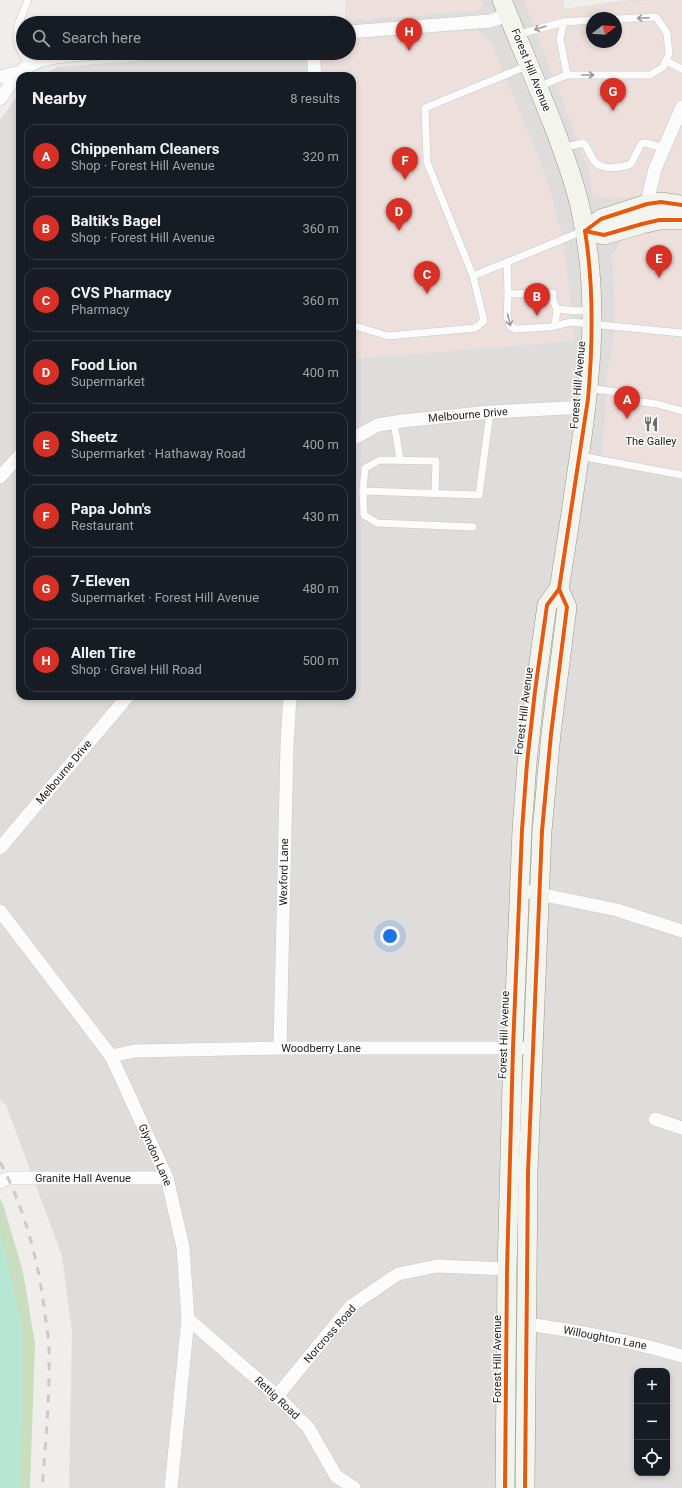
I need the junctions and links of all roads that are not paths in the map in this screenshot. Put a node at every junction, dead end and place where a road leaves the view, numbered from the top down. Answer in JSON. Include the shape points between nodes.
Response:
{"nodes":[{"id":1,"x":28,"y":0,"type":"edge"},
{"id":2,"x":505,"y":8,"type":"edge"},
{"id":3,"x":22,"y":16,"type":"edge"},
{"id":4,"x":622,"y":19,"type":"edge"},
{"id":5,"x":586,"y":20,"type":"edge"},
{"id":6,"x":564,"y":22,"type":"junction"},
{"id":7,"x":356,"y":31,"type":"edge"},
{"id":8,"x":516,"y":35,"type":"junction"},
{"id":9,"x":22,"y":60,"type":"edge"},
{"id":10,"x":42,"y":60,"type":"edge"},
{"id":11,"x":314,"y":60,"type":"edge"},
{"id":12,"x":666,"y":61,"type":"junction"},
{"id":13,"x":529,"y":65,"type":"junction"},
{"id":14,"x":25,"y":69,"type":"junction"},
{"id":15,"x":682,"y":69,"type":"edge"},
{"id":16,"x":22,"y":72,"type":"edge"},
{"id":17,"x":315,"y":72,"type":"edge"},
{"id":18,"x":567,"y":75,"type":"junction"},
{"id":19,"x":0,"y":77,"type":"edge"},
{"id":20,"x":16,"y":80,"type":"edge"},
{"id":21,"x":538,"y":88,"type":"junction"},
{"id":22,"x":0,"y":99,"type":"edge"},
{"id":23,"x":682,"y":108,"type":"edge"},
{"id":24,"x":562,"y":148,"type":"junction"},
{"id":25,"x":664,"y":148,"type":"junction"},
{"id":26,"x":647,"y":204,"type":"junction"},
{"id":27,"x":682,"y":205,"type":"edge"},
{"id":28,"x":682,"y":220,"type":"edge"},
{"id":29,"x":642,"y":224,"type":"junction"},
{"id":30,"x":585,"y":230,"type":"junction"},
{"id":31,"x":507,"y":262,"type":"junction"},
{"id":32,"x":473,"y":276,"type":"junction"},
{"id":33,"x":508,"y":294,"type":"junction"},
{"id":34,"x":557,"y":309,"type":"junction"},
{"id":35,"x":592,"y":317,"type":"junction"},
{"id":36,"x":356,"y":326,"type":"edge"},
{"id":37,"x":555,"y":326,"type":"junction"},
{"id":38,"x":682,"y":333,"type":"edge"},
{"id":39,"x":589,"y":388,"type":"junction"},
{"id":40,"x":587,"y":407,"type":"junction"},
{"id":41,"x":682,"y":411,"type":"edge"},
{"id":42,"x":490,"y":412,"type":"junction"},
{"id":43,"x":394,"y":422,"type":"junction"},
{"id":44,"x":356,"y":437,"type":"edge"},
{"id":45,"x":579,"y":456,"type":"junction"},
{"id":46,"x":16,"y":459,"type":"edge"},
{"id":47,"x":400,"y":460,"type":"junction"},
{"id":48,"x":682,"y":475,"type":"edge"},
{"id":49,"x":0,"y":477,"type":"edge"},
{"id":50,"x":363,"y":491,"type":"junction"},
{"id":51,"x":435,"y":493,"type":"junction"},
{"id":52,"x":473,"y":527,"type":"dead end"},
{"id":53,"x":559,"y":589,"type":"junction"},
{"id":54,"x":125,"y":700,"type":"edge"},
{"id":55,"x":290,"y":700,"type":"edge"},
{"id":56,"x":0,"y":848,"type":"edge"},
{"id":57,"x":520,"y":890,"type":"junction"},
{"id":58,"x":540,"y":894,"type":"junction"},
{"id":59,"x":0,"y":900,"type":"edge"},
{"id":60,"x":1,"y":912,"type":"edge"},
{"id":61,"x":682,"y":931,"type":"edge"},
{"id":62,"x":280,"y":1048,"type":"junction"},
{"id":63,"x":513,"y":1048,"type":"junction"},
{"id":64,"x":532,"y":1048,"type":"junction"},
{"id":65,"x":111,"y":1056,"type":"junction"},
{"id":66,"x":655,"y":1120,"type":"dead end"},
{"id":67,"x":682,"y":1128,"type":"edge"},
{"id":68,"x":167,"y":1178,"type":"junction"},
{"id":69,"x":0,"y":1182,"type":"edge"},
{"id":70,"x":507,"y":1269,"type":"junction"},
{"id":71,"x":188,"y":1319,"type":"junction"},
{"id":72,"x":526,"y":1324,"type":"junction"},
{"id":73,"x":682,"y":1356,"type":"edge"},
{"id":74,"x":277,"y":1396,"type":"junction"},
{"id":75,"x":171,"y":1488,"type":"edge"},
{"id":76,"x":354,"y":1488,"type":"edge"},
{"id":77,"x":506,"y":1488,"type":"edge"},
{"id":78,"x":525,"y":1488,"type":"edge"}],
"edges":[{"from":1,"to":3,"type":"lane"},
{"from":2,"to":7,"type":"street","via":[[490,21]]},
{"from":2,"to":8,"type":"main road","name":"Forest Hill Avenue"},
{"from":12,"to":4,"type":"lane","one_way":true,"via":[[669,54],[667,33],[656,17]]},
{"from":5,"to":6,"type":"lane"},
{"from":6,"to":8,"type":"lane","one_way":true},
{"from":6,"to":18,"type":"lane","via":[[560,38]]},
{"from":8,"to":13,"type":"main road","name":"Forest Hill Avenue"},
{"from":9,"to":14,"type":"lane"},
{"from":10,"to":14,"type":"street"},
{"from":11,"to":17,"type":"street"},
{"from":12,"to":15,"type":"lane"},
{"from":18,"to":12,"type":"lane","one_way":true,"via":[[650,75],[663,67]]},
{"from":13,"to":21,"type":"main road","name":"Forest Hill Avenue"},
{"from":13,"to":32,"type":"lane","via":[[425,108],[427,162]]},
{"from":14,"to":16,"type":"street"},
{"from":14,"to":19,"type":"street"},
{"from":18,"to":21,"type":"lane"},
{"from":20,"to":22,"type":"street"},
{"from":21,"to":24,"type":"main road","name":"Forest Hill Avenue"},
{"from":23,"to":25,"type":"street"},
{"from":24,"to":25,"type":"lane","via":[[582,142],[594,161],[606,168],[631,164],[641,144]]},
{"from":24,"to":30,"type":"main road","name":"Forest Hill Avenue"},
{"from":25,"to":26,"type":"street","via":[[655,169]]},
{"from":26,"to":27,"type":"main road","via":[[661,202]]},
{"from":26,"to":29,"type":"street"},
{"from":26,"to":30,"type":"main road","via":[[601,219]]},
{"from":28,"to":29,"type":"main road","via":[[660,220]]},
{"from":29,"to":30,"type":"main road","via":[[604,235]]},
{"from":30,"to":31,"type":"lane"},
{"from":30,"to":35,"type":"main road","name":"Forest Hill Avenue"},
{"from":31,"to":32,"type":"lane"},
{"from":31,"to":33,"type":"lane"},
{"from":32,"to":36,"type":"lane","via":[[484,321],[475,328],[388,336]]},
{"from":33,"to":34,"type":"lane","via":[[552,293]]},
{"from":33,"to":37,"type":"lane","one_way":true,"via":[[507,317],[510,326],[516,329]]},
{"from":34,"to":35,"type":"lane","via":[[576,311]]},
{"from":34,"to":37,"type":"lane"},
{"from":35,"to":37,"type":"lane"},
{"from":35,"to":38,"type":"lane"},
{"from":35,"to":39,"type":"main road","name":"Forest Hill Avenue"},
{"from":39,"to":40,"type":"main road","name":"Forest Hill Avenue"},
{"from":39,"to":41,"type":"lane","via":[[616,392],[620,399]]},
{"from":40,"to":42,"type":"street","name":"Melbourne Drive"},
{"from":40,"to":45,"type":"main road","name":"Forest Hill Avenue"},
{"from":42,"to":43,"type":"street","name":"Melbourne Drive"},
{"from":42,"to":51,"type":"lane","via":[[479,494]]},
{"from":43,"to":44,"type":"street","name":"Melbourne Drive","via":[[378,425]]},
{"from":43,"to":47,"type":"lane"},
{"from":45,"to":48,"type":"lane"},
{"from":45,"to":53,"type":"main road","name":"Forest Hill Avenue"},
{"from":46,"to":49,"type":"street"},
{"from":47,"to":50,"type":"lane","via":[[380,460],[365,468]]},
{"from":47,"to":51,"type":"lane","via":[[436,461]]},
{"from":50,"to":51,"type":"lane"},
{"from":50,"to":52,"type":"lane","via":[[364,515],[377,523]]},
{"from":53,"to":57,"type":"main road","name":"Forest Hill Avenue","via":[[547,605],[535,691],[527,763]]},
{"from":53,"to":58,"type":"main road","name":"Forest Hill Avenue","via":[[566,606],[546,784]]},
{"from":54,"to":56,"type":"street","name":"Melbourne Drive"},
{"from":55,"to":62,"type":"street","name":"Wexford Lane"},
{"from":57,"to":58,"type":"street"},
{"from":57,"to":63,"type":"main road","name":"Forest Hill Avenue"},
{"from":58,"to":61,"type":"street","via":[[616,910]]},
{"from":58,"to":64,"type":"main road","name":"Forest Hill Avenue"},
{"from":59,"to":60,"type":"street"},
{"from":60,"to":65,"type":"street","name":"Glyndon Lane"},
{"from":62,"to":63,"type":"street","name":"Woodberry Lane"},
{"from":62,"to":65,"type":"street","name":"Woodberry Lane","via":[[136,1051]]},
{"from":63,"to":64,"type":"street","name":"Woodberry Lane"},
{"from":63,"to":70,"type":"main road","name":"Forest Hill Avenue"},
{"from":64,"to":72,"type":"main road","name":"Forest Hill Avenue"},
{"from":65,"to":68,"type":"street","name":"Glyndon Lane"},
{"from":66,"to":67,"type":"street"},
{"from":68,"to":69,"type":"street","name":"Granite Hall Avenue","via":[[8,1178]]},
{"from":68,"to":71,"type":"street","name":"Glyndon Lane","via":[[183,1247]]},
{"from":70,"to":74,"type":"street","name":"Norcross Road","via":[[437,1266],[398,1274],[351,1306]]},
{"from":70,"to":77,"type":"main road","name":"Forest Hill Avenue"},
{"from":71,"to":74,"type":"street","name":"Rettig Road"},
{"from":71,"to":75,"type":"street","name":"Glyndon Lane"},
{"from":72,"to":73,"type":"street","name":"Willoughton Lane","via":[[602,1336]]},
{"from":72,"to":78,"type":"main road","name":"Forest Hill Avenue"},
{"from":74,"to":76,"type":"street","name":"Rettig Road","via":[[308,1427],[336,1476]]}]}
